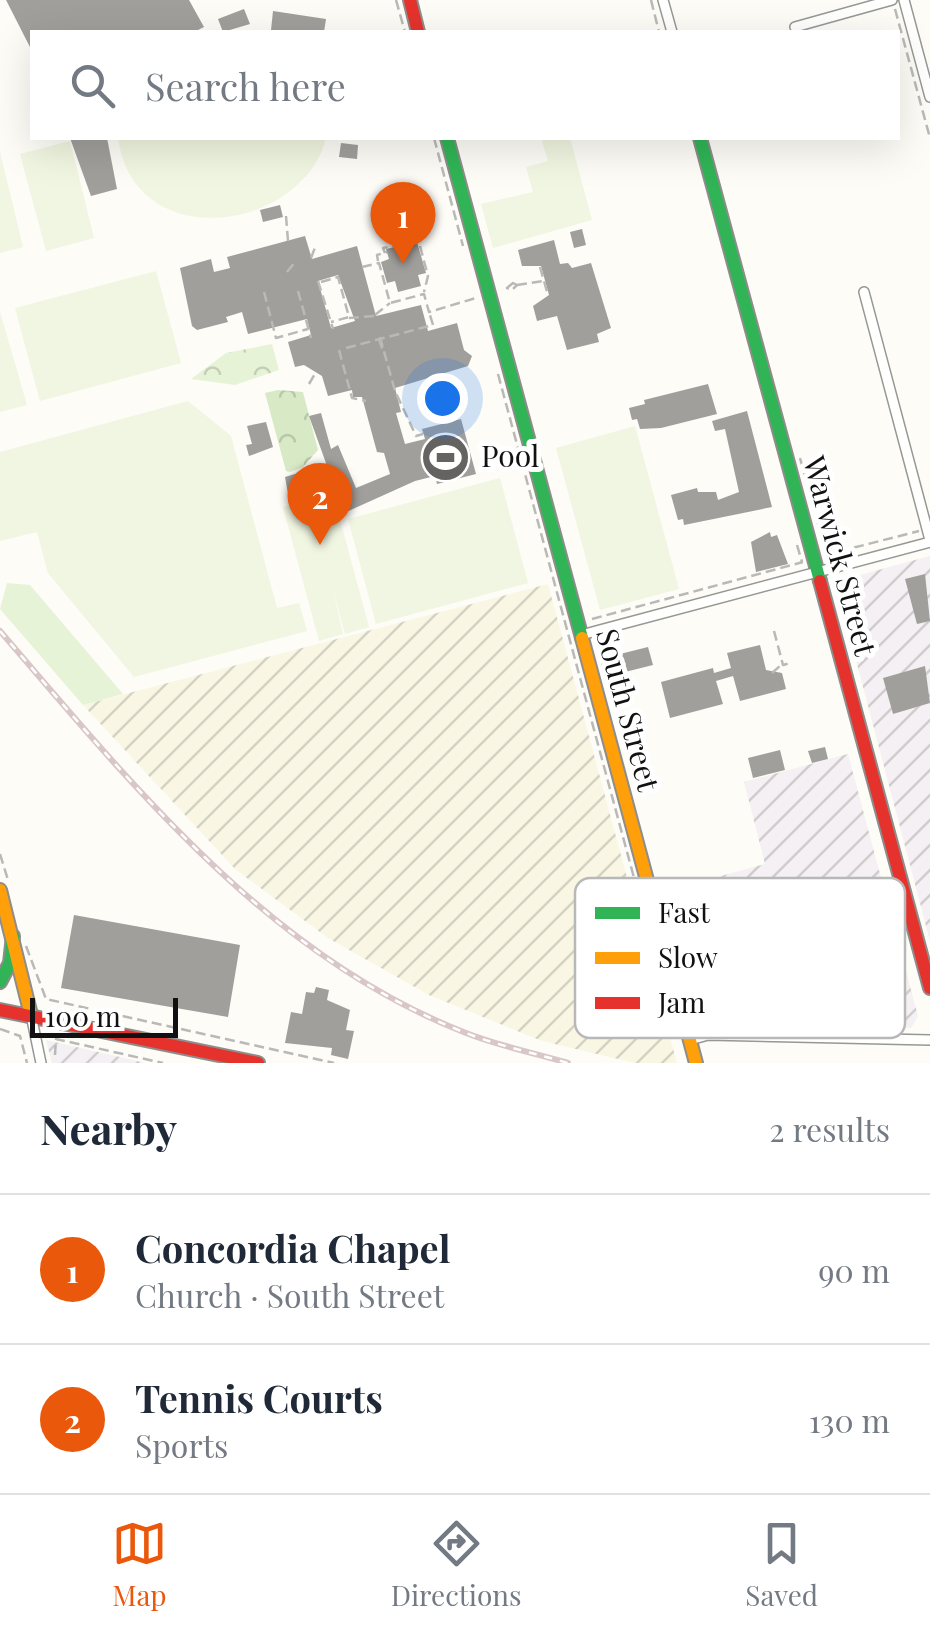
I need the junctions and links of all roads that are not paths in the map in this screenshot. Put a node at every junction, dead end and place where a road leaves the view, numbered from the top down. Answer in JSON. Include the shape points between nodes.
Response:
{"nodes":[{"id":1,"x":410,"y":0,"type":"edge"},
{"id":2,"x":663,"y":0,"type":"edge"},
{"id":3,"x":892,"y":0,"type":"edge"},
{"id":4,"x":904,"y":0,"type":"edge"},
{"id":5,"x":796,"y":27,"type":"dead end"},
{"id":6,"x":418,"y":30,"type":"edge"},
{"id":7,"x":671,"y":30,"type":"edge"},
{"id":8,"x":930,"y":97,"type":"edge"},
{"id":9,"x":448,"y":140,"type":"edge"},
{"id":10,"x":701,"y":140,"type":"edge"},
{"id":11,"x":864,"y":292,"type":"dead end"},
{"id":12,"x":930,"y":541,"type":"edge"},
{"id":13,"x":819,"y":562,"type":"junction"},
{"id":14,"x":582,"y":635,"type":"junction"},
{"id":15,"x":643,"y":878,"type":"edge"},
{"id":16,"x":901,"y":878,"type":"edge"},
{"id":17,"x":0,"y":890,"type":"edge"},
{"id":18,"x":905,"y":892,"type":"edge"},
{"id":19,"x":13,"y":936,"type":"junction"},
{"id":20,"x":0,"y":982,"type":"edge"},
{"id":21,"x":930,"y":988,"type":"edge"},
{"id":22,"x":0,"y":1010,"type":"edge"},
{"id":23,"x":31,"y":1015,"type":"junction"},
{"id":24,"x":683,"y":1038,"type":"edge"},
{"id":25,"x":701,"y":1038,"type":"edge"},
{"id":26,"x":841,"y":1038,"type":"edge"},
{"id":27,"x":930,"y":1040,"type":"edge"},
{"id":28,"x":685,"y":1045,"type":"junction"},
{"id":29,"x":41,"y":1063,"type":"edge"},
{"id":30,"x":258,"y":1063,"type":"edge"},
{"id":31,"x":696,"y":1063,"type":"edge"}],
"edges":[{"from":1,"to":6,"type":"main road"},
{"from":2,"to":7,"type":"street"},
{"from":3,"to":5,"type":"street"},
{"from":4,"to":8,"type":"street"},
{"from":9,"to":14,"type":"main road","name":"South Street"},
{"from":10,"to":13,"type":"main road","name":"Warwick Street"},
{"from":11,"to":12,"type":"street"},
{"from":12,"to":13,"type":"street"},
{"from":13,"to":14,"type":"street"},
{"from":13,"to":16,"type":"main road","name":"Warwick Street"},
{"from":14,"to":15,"type":"main road","name":"South Street"},
{"from":17,"to":19,"type":"main road"},
{"from":18,"to":21,"type":"main road","name":"Warwick Street"},
{"from":19,"to":20,"type":"main road"},
{"from":19,"to":23,"type":"main road"},
{"from":22,"to":23,"type":"main road"},
{"from":23,"to":29,"type":"street"},
{"from":23,"to":30,"type":"main road"},
{"from":24,"to":28,"type":"main road","name":"South Street"},
{"from":25,"to":28,"type":"street"},
{"from":26,"to":27,"type":"street"},
{"from":28,"to":31,"type":"main road","name":"South Street"}]}
